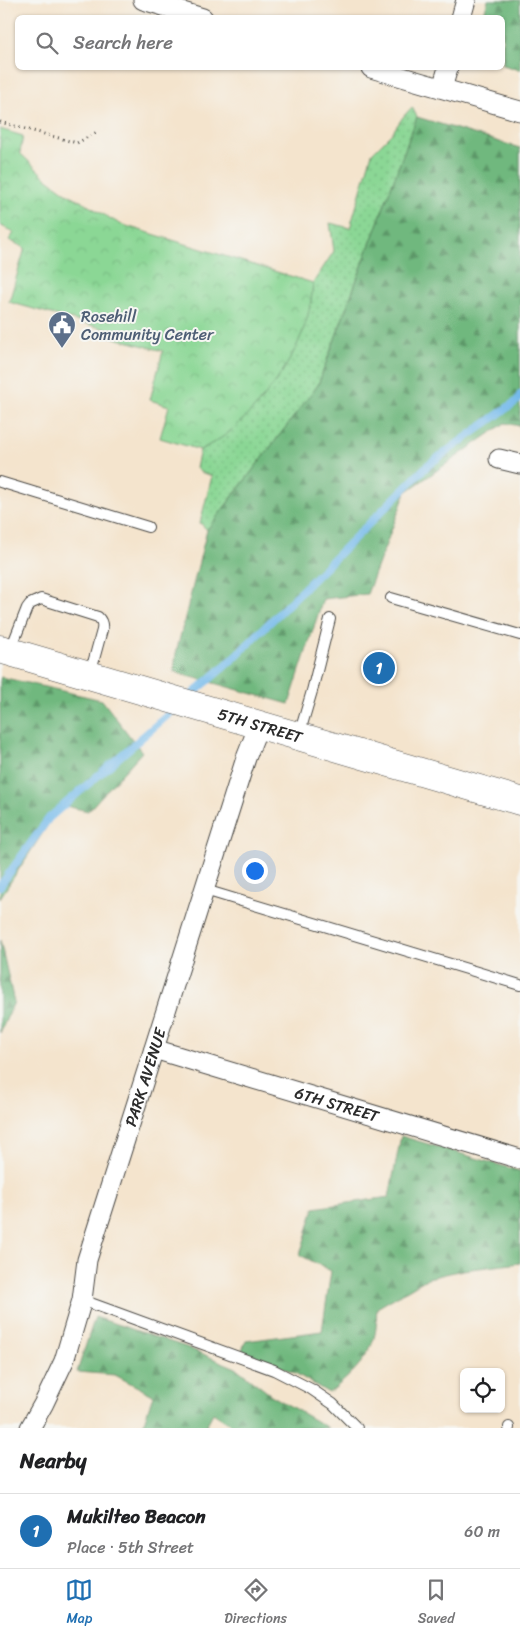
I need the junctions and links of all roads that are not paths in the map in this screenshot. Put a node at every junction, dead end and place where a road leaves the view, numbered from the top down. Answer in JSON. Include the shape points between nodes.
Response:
{"nodes":[{"id":1,"x":143,"y":0,"type":"edge"},
{"id":2,"x":466,"y":0,"type":"edge"},
{"id":3,"x":193,"y":15,"type":"edge"},
{"id":4,"x":462,"y":15,"type":"edge"},
{"id":5,"x":378,"y":70,"type":"edge"},
{"id":6,"x":447,"y":70,"type":"edge"},
{"id":7,"x":442,"y":88,"type":"junction"},
{"id":8,"x":520,"y":111,"type":"edge"},
{"id":9,"x":499,"y":459,"type":"dead end"},
{"id":10,"x":520,"y":464,"type":"edge"},
{"id":11,"x":0,"y":482,"type":"edge"},
{"id":12,"x":148,"y":527,"type":"dead end"},
{"id":13,"x":391,"y":598,"type":"dead end"},
{"id":14,"x":330,"y":619,"type":"dead end"},
{"id":15,"x":520,"y":635,"type":"edge"},
{"id":16,"x":5,"y":650,"type":"edge"},
{"id":17,"x":90,"y":674,"type":"junction"},
{"id":18,"x":259,"y":724,"type":"junction"},
{"id":19,"x":299,"y":736,"type":"junction"},
{"id":20,"x":520,"y":802,"type":"edge"},
{"id":21,"x":205,"y":890,"type":"junction"},
{"id":22,"x":520,"y":985,"type":"edge"},
{"id":23,"x":154,"y":1049,"type":"junction"},
{"id":24,"x":520,"y":1159,"type":"edge"},
{"id":25,"x":82,"y":1300,"type":"junction"},
{"id":26,"x":30,"y":1428,"type":"edge"},
{"id":27,"x":357,"y":1428,"type":"edge"}],
"edges":[{"from":1,"to":3,"type":"street"},
{"from":2,"to":4,"type":"street"},
{"from":5,"to":7,"type":"street"},
{"from":6,"to":7,"type":"street"},
{"from":7,"to":8,"type":"street"},
{"from":9,"to":10,"type":"street"},
{"from":11,"to":12,"type":"lane"},
{"from":13,"to":15,"type":"lane"},
{"from":14,"to":19,"type":"lane"},
{"from":16,"to":17,"type":"main road","name":"5TH STREET"},
{"from":16,"to":17,"type":"lane","via":[[27,608],[41,599],[101,620],[102,630]]},
{"from":17,"to":18,"type":"main road","name":"5TH STREET"},
{"from":18,"to":19,"type":"main road","name":"5TH STREET"},
{"from":18,"to":21,"type":"street","name":"PARK AVENUE"},
{"from":19,"to":20,"type":"main road","name":"5TH STREET"},
{"from":21,"to":22,"type":"lane"},
{"from":21,"to":23,"type":"street","name":"PARK AVENUE"},
{"from":23,"to":24,"type":"street","name":"6TH STREET"},
{"from":23,"to":25,"type":"street","name":"PARK AVENUE","via":[[87,1260]]},
{"from":25,"to":26,"type":"street","name":"PARK AVENUE","via":[[64,1361]]},
{"from":25,"to":27,"type":"lane","via":[[274,1370],[311,1389]]}]}
